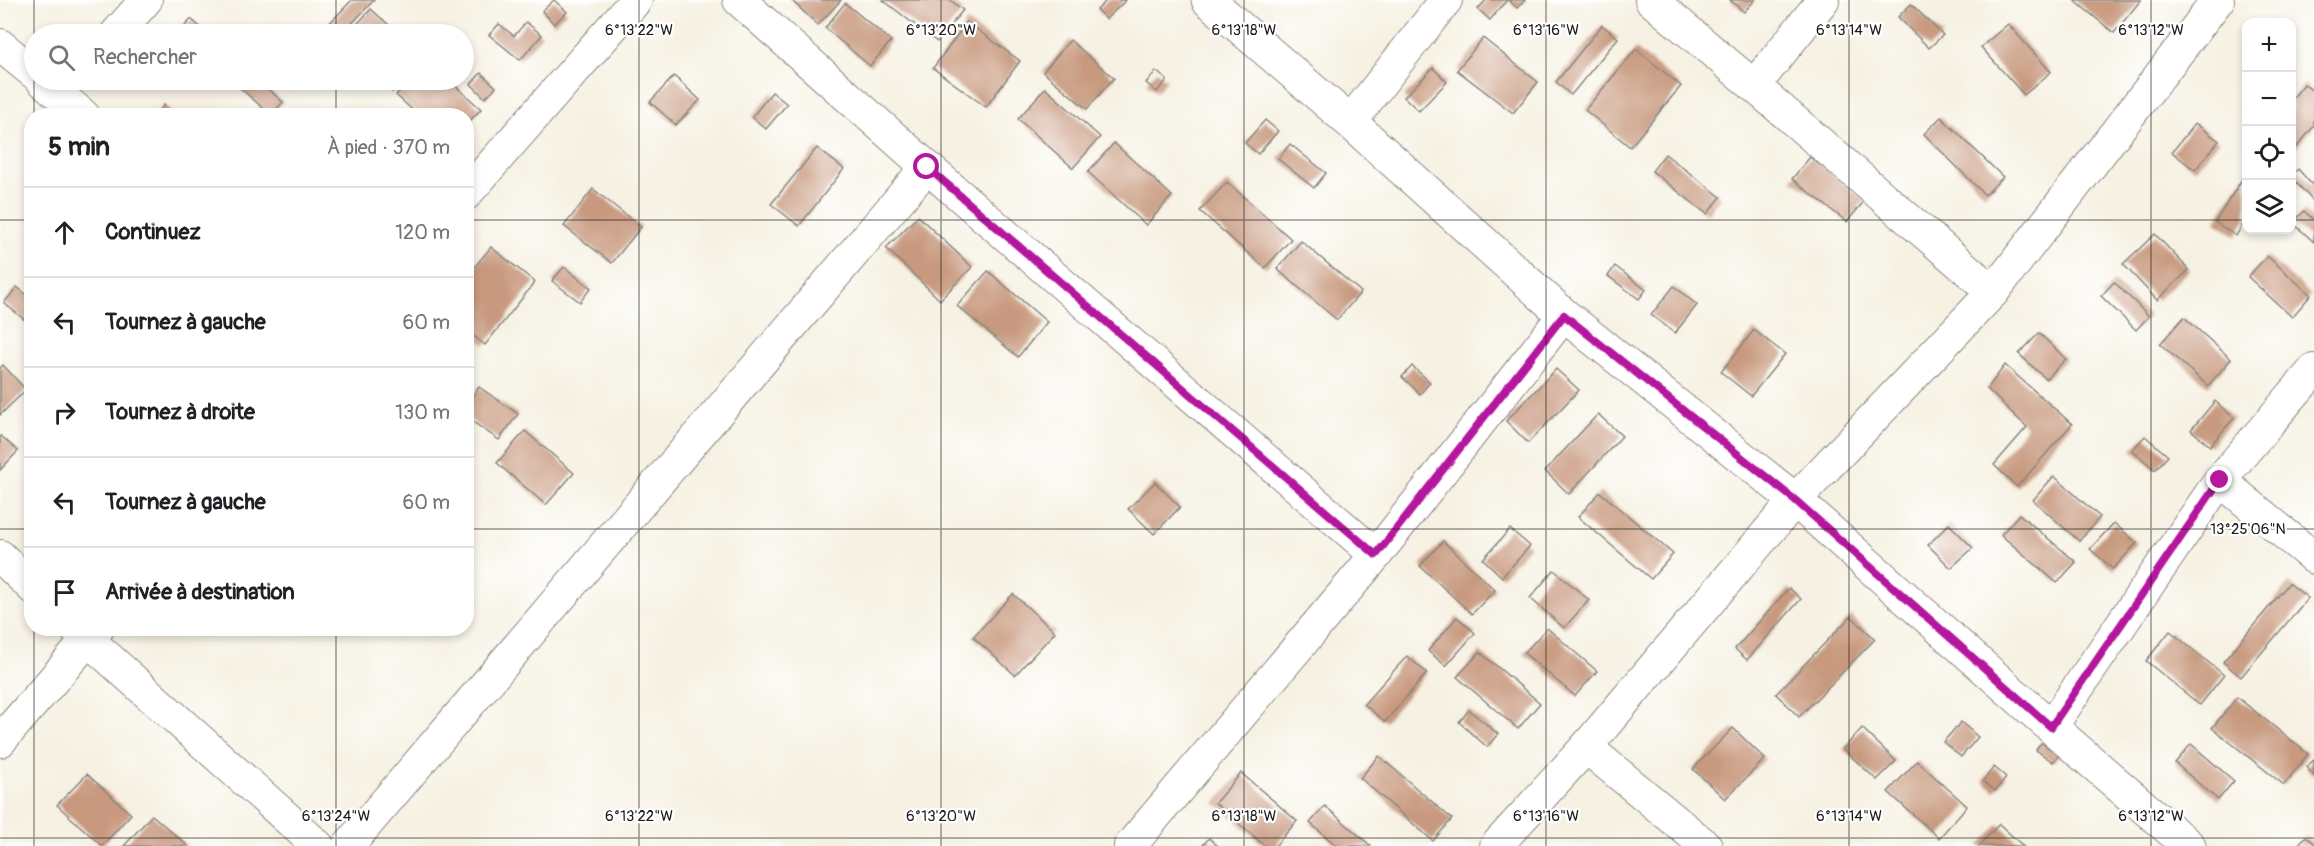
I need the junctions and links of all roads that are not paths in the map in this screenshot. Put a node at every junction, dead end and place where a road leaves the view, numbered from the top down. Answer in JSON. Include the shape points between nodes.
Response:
{"nodes":[{"id":1,"x":146,"y":0,"type":"edge"},
{"id":2,"x":636,"y":0,"type":"edge"},
{"id":3,"x":739,"y":0,"type":"edge"},
{"id":4,"x":1208,"y":0,"type":"edge"},
{"id":5,"x":1446,"y":0,"type":"edge"},
{"id":6,"x":1651,"y":0,"type":"edge"},
{"id":7,"x":1823,"y":0,"type":"edge"},
{"id":8,"x":2218,"y":0,"type":"edge"},
{"id":9,"x":125,"y":24,"type":"edge"},
{"id":10,"x":0,"y":45,"type":"edge"},
{"id":11,"x":24,"y":65,"type":"edge"},
{"id":12,"x":1754,"y":86,"type":"junction"},
{"id":13,"x":1350,"y":122,"type":"junction"},
{"id":14,"x":927,"y":167,"type":"junction"},
{"id":15,"x":474,"y":185,"type":"edge"},
{"id":16,"x":1993,"y":292,"type":"junction"},
{"id":17,"x":1564,"y":315,"type":"junction"},
{"id":18,"x":2314,"y":370,"type":"edge"},
{"id":19,"x":2220,"y":480,"type":"junction"},
{"id":20,"x":1795,"y":500,"type":"junction"},
{"id":21,"x":1376,"y":555,"type":"junction"},
{"id":22,"x":0,"y":556,"type":"edge"},
{"id":23,"x":2314,"y":558,"type":"edge"},
{"id":24,"x":24,"y":579,"type":"edge"},
{"id":25,"x":85,"y":636,"type":"edge"},
{"id":26,"x":90,"y":636,"type":"edge"},
{"id":27,"x":2051,"y":727,"type":"junction"},
{"id":28,"x":0,"y":741,"type":"edge"},
{"id":29,"x":1586,"y":747,"type":"junction"},
{"id":30,"x":318,"y":846,"type":"edge"},
{"id":31,"x":348,"y":846,"type":"edge"},
{"id":32,"x":1130,"y":846,"type":"edge"},
{"id":33,"x":1496,"y":846,"type":"edge"},
{"id":34,"x":1706,"y":846,"type":"edge"},
{"id":35,"x":2189,"y":846,"type":"edge"}],
"edges":[{"from":1,"to":9,"type":"street"},
{"from":2,"to":15,"type":"street"},
{"from":3,"to":14,"type":"street"},
{"from":4,"to":13,"type":"street"},
{"from":5,"to":13,"type":"street"},
{"from":6,"to":12,"type":"street"},
{"from":7,"to":12,"type":"street"},
{"from":8,"to":16,"type":"street"},
{"from":10,"to":11,"type":"street"},
{"from":12,"to":16,"type":"street"},
{"from":13,"to":17,"type":"street"},
{"from":14,"to":21,"type":"street"},
{"from":14,"to":31,"type":"street"},
{"from":16,"to":20,"type":"street"},
{"from":17,"to":20,"type":"street"},
{"from":17,"to":21,"type":"street"},
{"from":18,"to":19,"type":"street"},
{"from":19,"to":23,"type":"street"},
{"from":19,"to":27,"type":"street"},
{"from":20,"to":27,"type":"street"},
{"from":20,"to":29,"type":"street"},
{"from":21,"to":32,"type":"street"},
{"from":22,"to":24,"type":"street"},
{"from":25,"to":28,"type":"street"},
{"from":26,"to":30,"type":"street"},
{"from":27,"to":35,"type":"street"},
{"from":29,"to":33,"type":"street"},
{"from":29,"to":34,"type":"street"}]}
